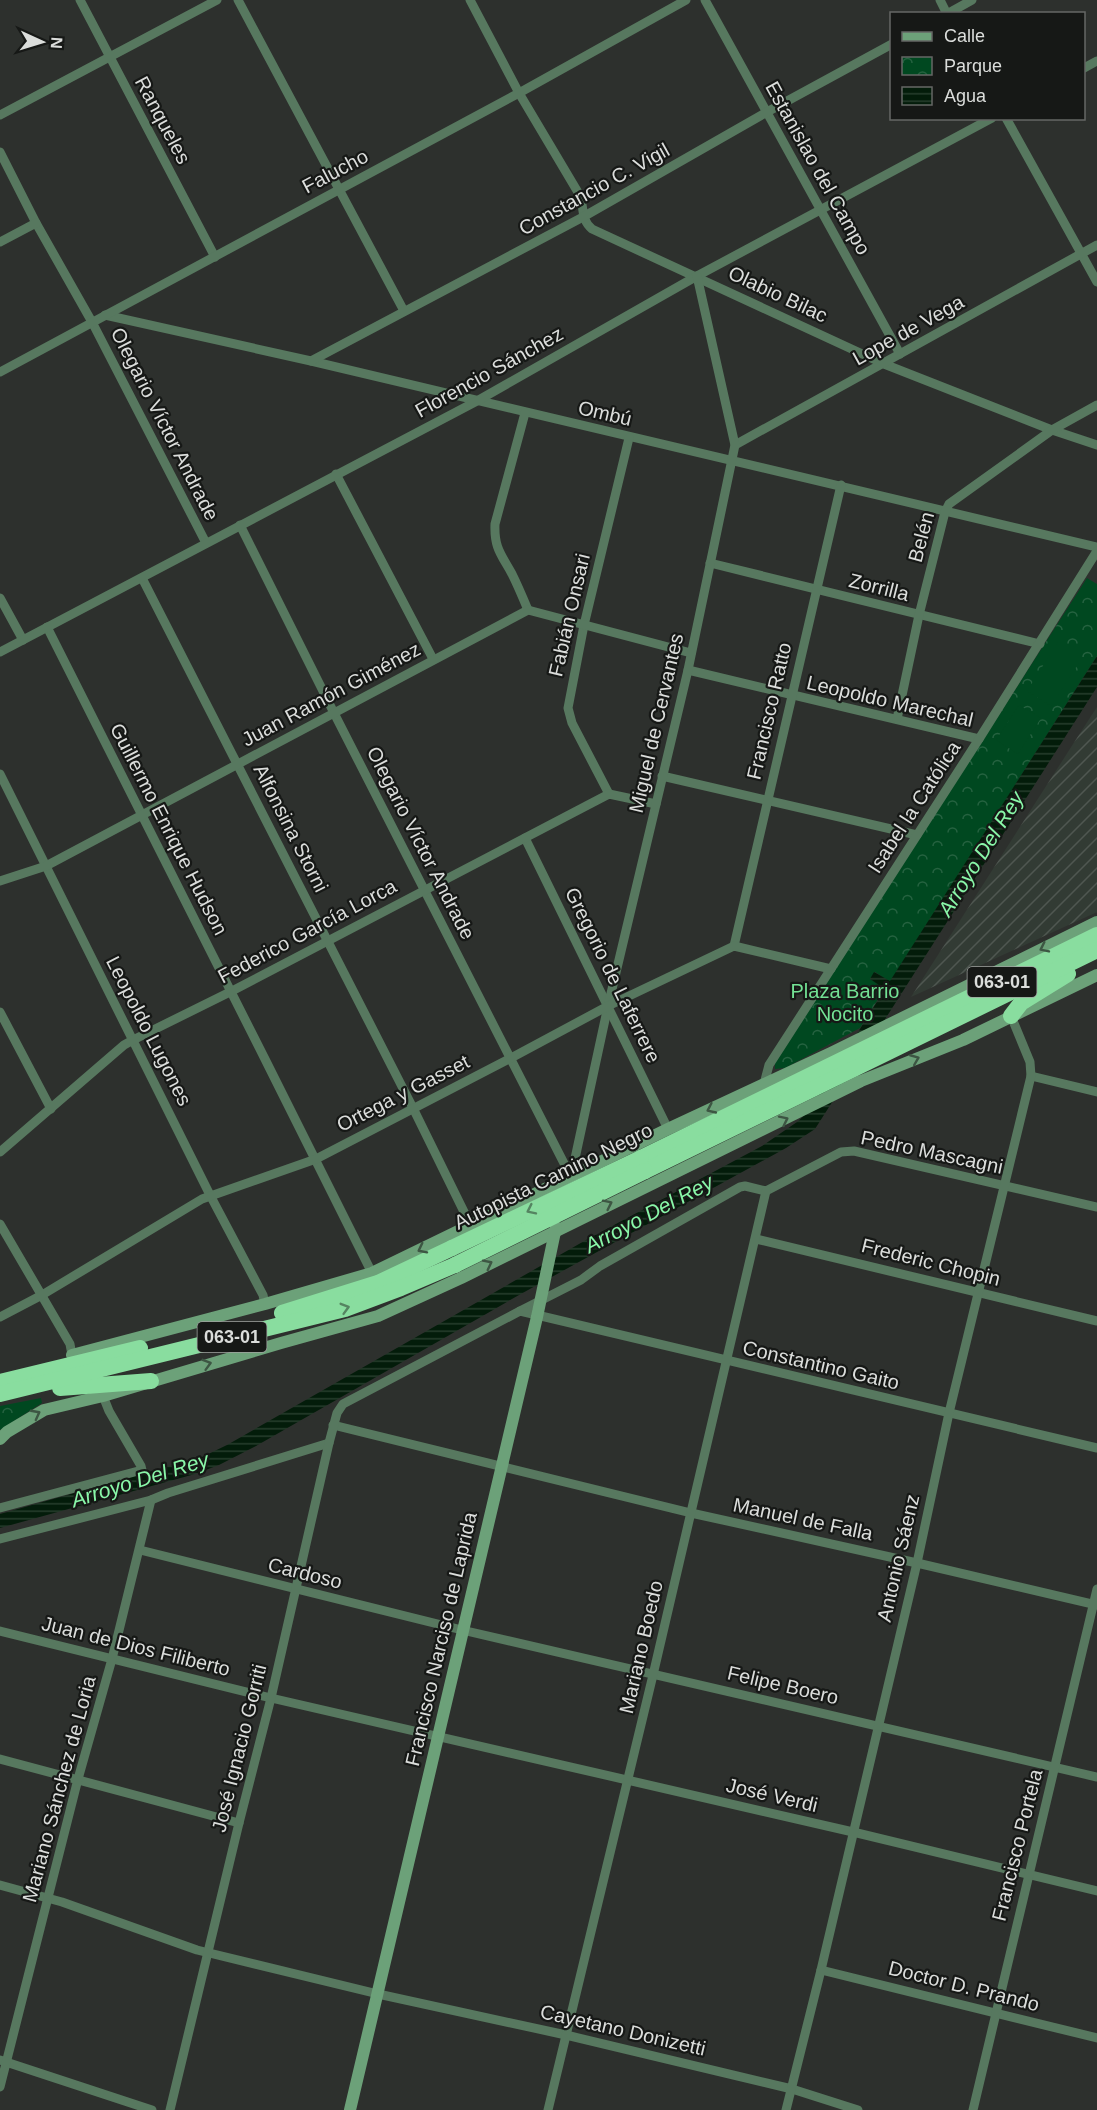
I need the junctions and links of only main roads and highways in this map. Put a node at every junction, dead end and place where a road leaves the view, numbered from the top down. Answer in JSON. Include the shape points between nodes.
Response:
{"nodes":[{"id":1,"x":1097,"y":935,"type":"edge"},
{"id":2,"x":1097,"y":950,"type":"edge"},
{"id":3,"x":1097,"y":956,"type":"edge"},
{"id":4,"x":1011,"y":1016,"type":"road end"},
{"id":5,"x":905,"y":1030,"type":"junction"},
{"id":6,"x":72,"y":1355,"type":"road end"},
{"id":7,"x":151,"y":1381,"type":"road end"},
{"id":8,"x":2,"y":1387,"type":"edge"}],
"edges":[{"from":1,"to":5,"type":"highway","name":"Autopista Camino Negro","number":"063-01"},
{"from":2,"to":5,"type":"highway","name":"Autopista Camino Negro","number":"063-01"},
{"from":3,"to":4,"type":"highway","via":[[1021,1004]]},
{"from":5,"to":8,"type":"highway","name":"Autopista Camino Negro","number":"063-01","bridge":true,"via":[[812,1082],[453,1257],[401,1288],[345,1309]]},
{"from":6,"to":8,"type":"highway","via":[[25,1368]]},
{"from":7,"to":8,"type":"highway"}]}
